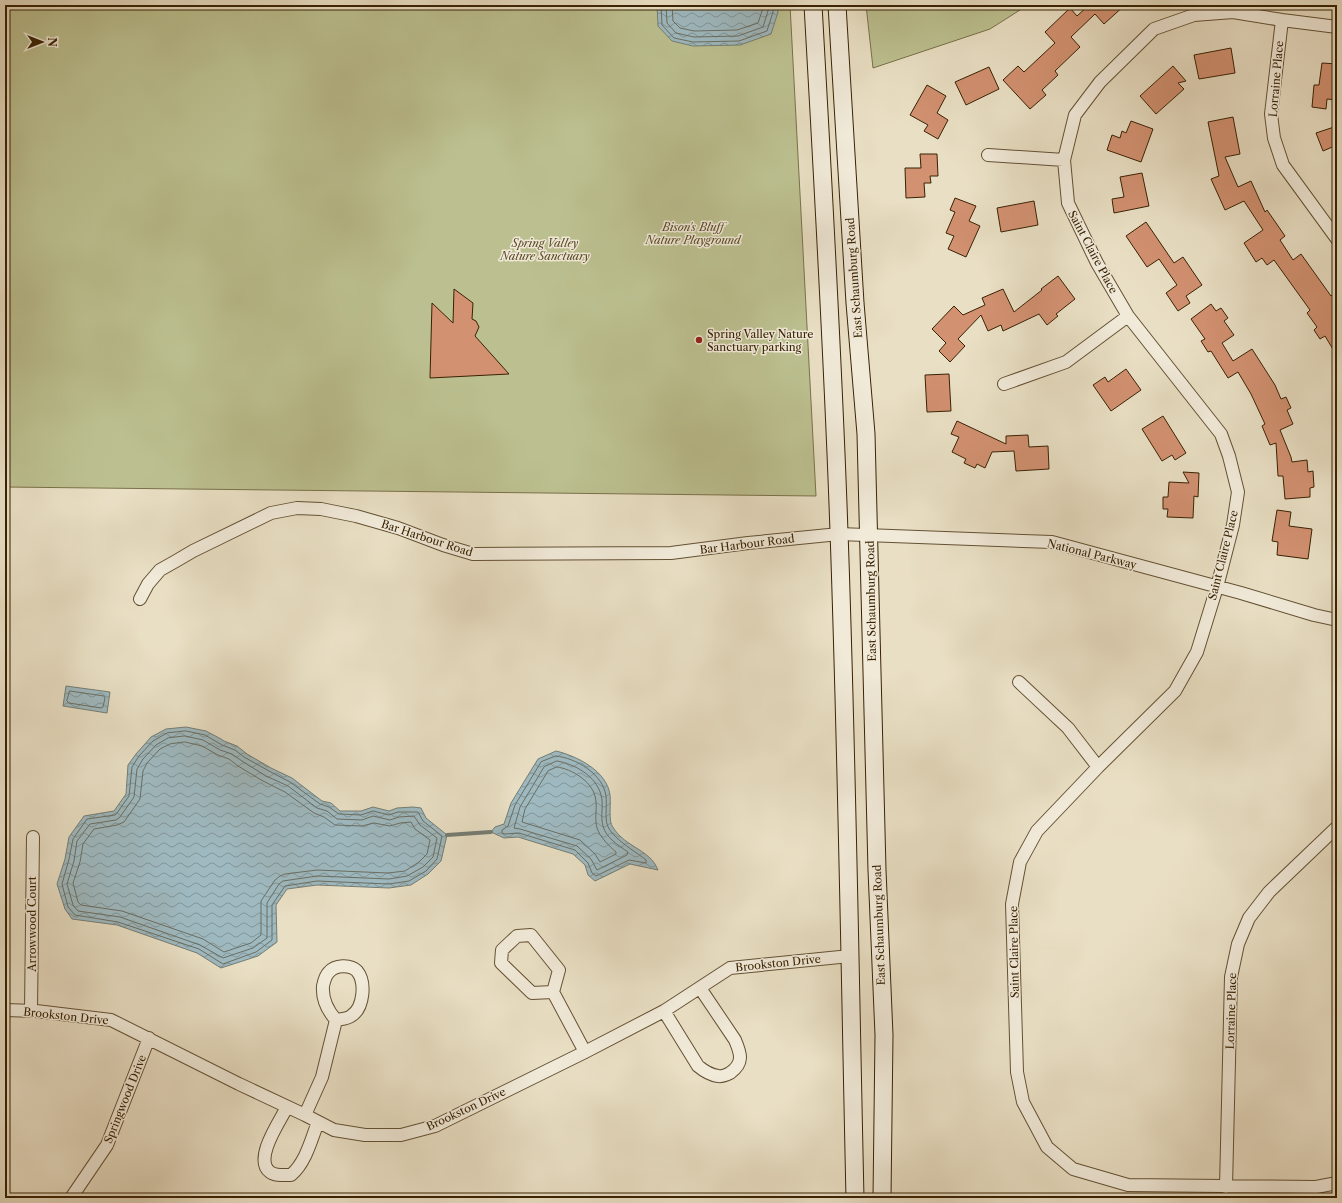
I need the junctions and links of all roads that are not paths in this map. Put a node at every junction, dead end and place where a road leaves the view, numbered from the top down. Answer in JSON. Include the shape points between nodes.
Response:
{"nodes":[{"id":1,"x":813,"y":5,"type":"edge"},
{"id":2,"x":837,"y":5,"type":"edge"},
{"id":3,"x":1282,"y":20,"type":"junction"},
{"id":4,"x":1337,"y":26,"type":"edge"},
{"id":5,"x":988,"y":154,"type":"dead end"},
{"id":6,"x":1064,"y":160,"type":"junction"},
{"id":7,"x":1337,"y":239,"type":"edge"},
{"id":8,"x":1128,"y":316,"type":"junction"},
{"id":9,"x":1004,"y":384,"type":"dead end"},
{"id":10,"x":839,"y":534,"type":"junction"},
{"id":11,"x":869,"y":536,"type":"junction"},
{"id":12,"x":1216,"y":587,"type":"junction"},
{"id":13,"x":140,"y":598,"type":"dead end"},
{"id":14,"x":1337,"y":620,"type":"edge"},
{"id":15,"x":1019,"y":682,"type":"dead end"},
{"id":16,"x":1098,"y":767,"type":"junction"},
{"id":17,"x":1337,"y":827,"type":"edge"},
{"id":18,"x":33,"y":837,"type":"dead end"},
{"id":19,"x":850,"y":956,"type":"junction"},
{"id":20,"x":700,"y":988,"type":"junction"},
{"id":21,"x":554,"y":992,"type":"junction"},
{"id":22,"x":5,"y":1010,"type":"edge"},
{"id":23,"x":31,"y":1011,"type":"junction"},
{"id":24,"x":664,"y":1011,"type":"junction"},
{"id":25,"x":336,"y":1020,"type":"dead end"},
{"id":26,"x":150,"y":1038,"type":"junction"},
{"id":27,"x":585,"y":1052,"type":"junction"},
{"id":28,"x":287,"y":1107,"type":"junction"},
{"id":29,"x":305,"y":1115,"type":"junction"},
{"id":30,"x":318,"y":1122,"type":"junction"},
{"id":31,"x":1337,"y":1183,"type":"edge"},
{"id":32,"x":1226,"y":1187,"type":"junction"},
{"id":33,"x":71,"y":1198,"type":"edge"},
{"id":34,"x":855,"y":1198,"type":"edge"},
{"id":35,"x":882,"y":1198,"type":"edge"}],
"edges":[{"from":1,"to":10,"type":"main road","via":[[829,283]]},
{"from":2,"to":11,"type":"main road","name":"East Schaumburg Road","via":[[854,296],[866,434]]},
{"from":3,"to":4,"type":"street","name":"Saint Claire Place"},
{"from":3,"to":6,"type":"street","name":"Saint Claire Place","via":[[1233,12],[1194,14],[1154,29],[1100,82],[1075,115]]},
{"from":3,"to":7,"type":"street","name":"Lorraine Place","via":[[1270,114],[1274,138],[1283,165]]},
{"from":5,"to":6,"type":"street"},
{"from":6,"to":8,"type":"street","name":"Saint Claire Place","via":[[1068,203],[1097,263]]},
{"from":8,"to":9,"type":"street","via":[[1066,362]]},
{"from":8,"to":12,"type":"street","name":"Saint Claire Place","via":[[1221,434],[1229,456],[1238,492],[1233,525]]},
{"from":10,"to":11,"type":"street","name":"National Parkway"},
{"from":10,"to":13,"type":"street","name":"Bar Harbour Road","via":[[671,553],[473,554],[356,516],[321,509],[297,508],[271,513],[165,567],[160,570]]},
{"from":10,"to":19,"type":"main road"},
{"from":11,"to":12,"type":"street","name":"National Parkway","via":[[1052,542]]},
{"from":11,"to":35,"type":"main road","name":"East Schaumburg Road","via":[[877,870],[884,1035]]},
{"from":12,"to":14,"type":"street","name":"National Parkway"},
{"from":12,"to":16,"type":"street","name":"Saint Claire Place","via":[[1197,652],[1175,691]]},
{"from":15,"to":16,"type":"street","via":[[1068,728]]},
{"from":16,"to":32,"type":"street","name":"Saint Claire Place","via":[[1037,830],[1020,862],[1012,904],[1017,1072],[1023,1102],[1047,1147],[1073,1169],[1128,1185]]},
{"from":17,"to":32,"type":"street","name":"Lorraine Place","via":[[1269,892],[1249,918],[1238,944],[1231,977]]},
{"from":18,"to":23,"type":"street","name":"Arrowwood Court"},
{"from":19,"to":20,"type":"street","name":"Brookston Drive","via":[[730,968]]},
{"from":19,"to":34,"type":"main road"},
{"from":20,"to":24,"type":"street","name":"Brookston Drive"},
{"from":20,"to":24,"type":"street","via":[[739,1049],[741,1060],[731,1072],[719,1077],[698,1066]]},
{"from":21,"to":21,"type":"street","via":[[559,970],[531,935],[517,936],[502,950],[501,963],[532,994]]},
{"from":21,"to":27,"type":"street"},
{"from":22,"to":23,"type":"street","name":"Brookston Drive"},
{"from":23,"to":26,"type":"street","name":"Brookston Drive","via":[[111,1020]]},
{"from":24,"to":27,"type":"street","name":"Brookston Drive"},
{"from":25,"to":29,"type":"street","via":[[322,1077]]},
{"from":26,"to":28,"type":"street","name":"Brookston Drive"},
{"from":26,"to":33,"type":"street","name":"Springwood Drive","via":[[107,1145]]},
{"from":27,"to":30,"type":"street","name":"Brookston Drive","via":[[435,1126],[401,1135],[365,1135],[334,1130]]},
{"from":28,"to":29,"type":"street","name":"Brookston Drive"},
{"from":28,"to":30,"type":"street","via":[[269,1140],[264,1157],[265,1167],[271,1173],[291,1175],[298,1169]]},
{"from":29,"to":30,"type":"street","name":"Brookston Drive"},
{"from":31,"to":32,"type":"street","via":[[1316,1187]]}]}
